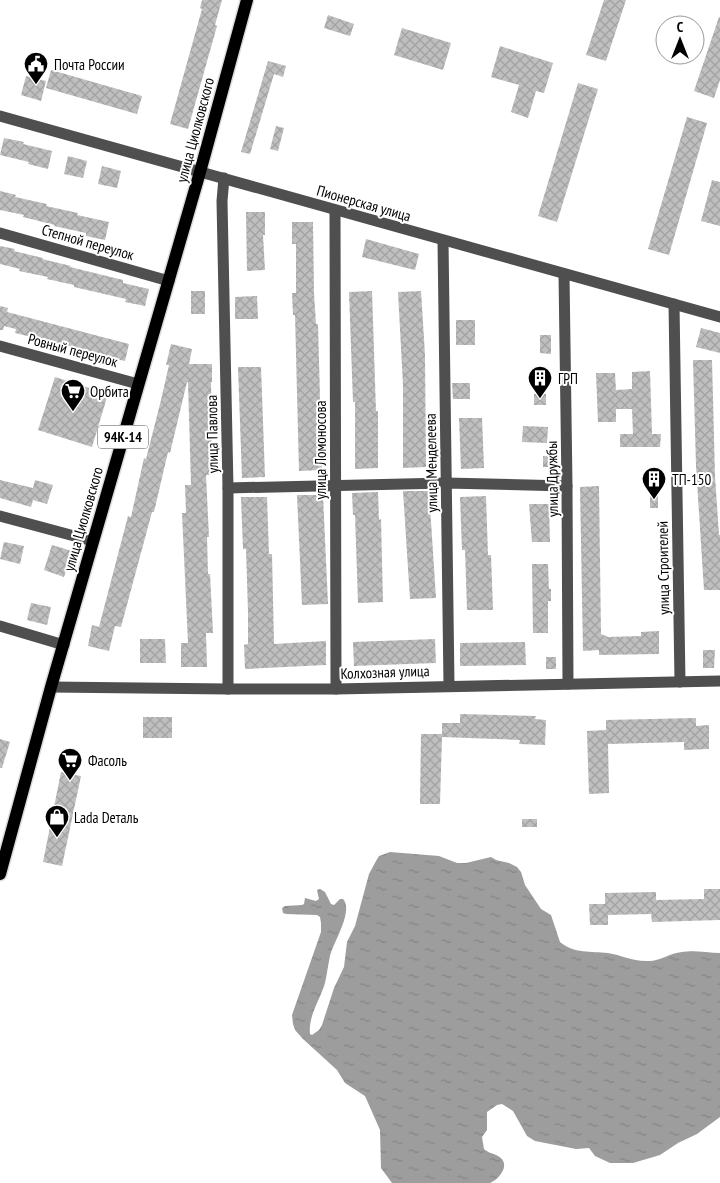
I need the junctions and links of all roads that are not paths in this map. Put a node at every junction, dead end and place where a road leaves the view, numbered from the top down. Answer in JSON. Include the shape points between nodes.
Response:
{"nodes":[{"id":1,"x":247,"y":0,"type":"edge"},
{"id":2,"x":0,"y":116,"type":"edge"},
{"id":3,"x":200,"y":172,"type":"junction"},
{"id":4,"x":224,"y":178,"type":"junction"},
{"id":5,"x":334,"y":210,"type":"junction"},
{"id":6,"x":0,"y":233,"type":"edge"},
{"id":7,"x":443,"y":241,"type":"junction"},
{"id":8,"x":564,"y":274,"type":"junction"},
{"id":9,"x":169,"y":281,"type":"junction"},
{"id":10,"x":674,"y":304,"type":"junction"},
{"id":11,"x":720,"y":317,"type":"edge"},
{"id":12,"x":0,"y":346,"type":"edge"},
{"id":13,"x":138,"y":384,"type":"junction"},
{"id":14,"x":446,"y":483,"type":"junction"},
{"id":15,"x":335,"y":486,"type":"junction"},
{"id":16,"x":567,"y":486,"type":"junction"},
{"id":17,"x":228,"y":488,"type":"junction"},
{"id":18,"x":0,"y":516,"type":"edge"},
{"id":19,"x":93,"y":541,"type":"junction"},
{"id":20,"x":0,"y":626,"type":"edge"},
{"id":21,"x":64,"y":644,"type":"junction"},
{"id":22,"x":680,"y":682,"type":"junction"},
{"id":23,"x":720,"y":682,"type":"edge"},
{"id":24,"x":568,"y":684,"type":"junction"},
{"id":25,"x":449,"y":685,"type":"junction"},
{"id":26,"x":51,"y":687,"type":"junction"},
{"id":27,"x":228,"y":689,"type":"junction"},
{"id":28,"x":336,"y":689,"type":"junction"},
{"id":29,"x":0,"y":874,"type":"edge"}],
"edges":[{"from":1,"to":3,"type":"main road","name":"улица Циолковского","number":"94К-14"},
{"from":2,"to":3,"type":"street","name":"Пионерская улица"},
{"from":3,"to":4,"type":"street","name":"Пионерская улица"},
{"from":3,"to":9,"type":"main road","name":"улица Циолковского","number":"94К-14"},
{"from":4,"to":5,"type":"street","name":"Пионерская улица"},
{"from":4,"to":17,"type":"street","name":"улица Павлова"},
{"from":5,"to":7,"type":"street","name":"Пионерская улица"},
{"from":5,"to":15,"type":"street","name":"улица Ломоносова"},
{"from":6,"to":9,"type":"street","name":"Степной переулок"},
{"from":7,"to":8,"type":"street","name":"Пионерская улица"},
{"from":7,"to":14,"type":"street","name":"улица Менделеева"},
{"from":8,"to":10,"type":"street","name":"Пионерская улица"},
{"from":8,"to":16,"type":"street","name":"улица Дружбы"},
{"from":9,"to":13,"type":"main road","name":"улица Циолковского","number":"94К-14"},
{"from":10,"to":11,"type":"street","name":"Пионерская улица"},
{"from":10,"to":22,"type":"street","name":"улица Строителей"},
{"from":12,"to":13,"type":"street","name":"Ровный переулок"},
{"from":13,"to":19,"type":"main road","name":"улица Циолковского","number":"94К-14"},
{"from":14,"to":15,"type":"street"},
{"from":14,"to":16,"type":"street"},
{"from":14,"to":25,"type":"street","name":"улица Менделеева"},
{"from":15,"to":17,"type":"street"},
{"from":15,"to":28,"type":"street","name":"улица Ломоносова"},
{"from":16,"to":24,"type":"street","name":"улица Дружбы"},
{"from":17,"to":27,"type":"street","name":"улица Павлова"},
{"from":18,"to":19,"type":"street"},
{"from":19,"to":21,"type":"main road","name":"улица Циолковского","number":"94К-14"},
{"from":20,"to":21,"type":"street"},
{"from":21,"to":26,"type":"main road","name":"улица Циолковского","number":"94К-14"},
{"from":22,"to":23,"type":"street","name":"Колхозная улица"},
{"from":22,"to":24,"type":"street","name":"Колхозная улица"},
{"from":24,"to":25,"type":"street","name":"Колхозная улица"},
{"from":25,"to":28,"type":"street","name":"Колхозная улица"},
{"from":26,"to":27,"type":"street","name":"Колхозная улица"},
{"from":26,"to":29,"type":"main road","name":"улица Циолковского","number":"94К-14"},
{"from":27,"to":28,"type":"street","name":"Колхозная улица"}]}
